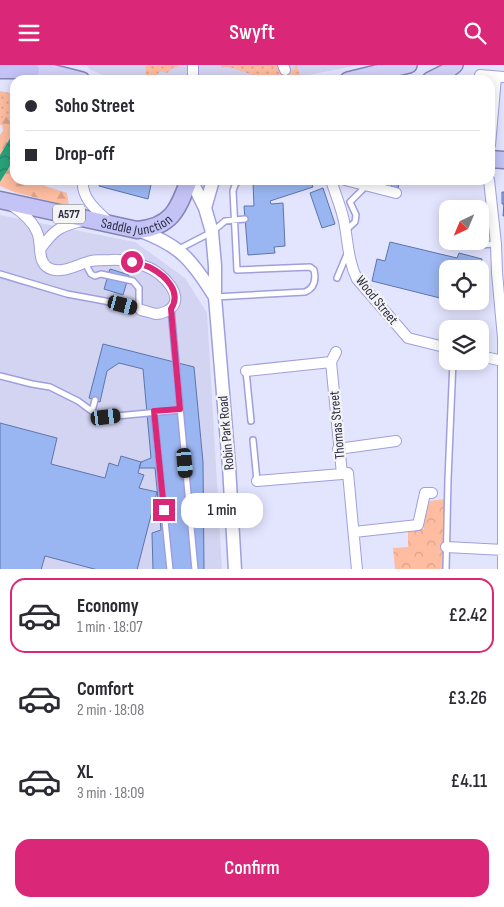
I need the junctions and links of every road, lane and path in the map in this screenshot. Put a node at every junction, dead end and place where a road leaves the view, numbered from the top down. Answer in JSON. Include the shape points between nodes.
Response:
{"nodes":[{"id":1,"x":409,"y":65,"type":"edge"},
{"id":2,"x":455,"y":65,"type":"edge"},
{"id":3,"x":0,"y":70,"type":"edge"},
{"id":4,"x":36,"y":73,"type":"edge"},
{"id":5,"x":65,"y":75,"type":"edge"},
{"id":6,"x":368,"y":75,"type":"edge"},
{"id":7,"x":440,"y":75,"type":"edge"},
{"id":8,"x":500,"y":77,"type":"edge"},
{"id":9,"x":495,"y":111,"type":"edge"},
{"id":10,"x":83,"y":185,"type":"edge"},
{"id":11,"x":188,"y":185,"type":"edge"},
{"id":12,"x":193,"y":185,"type":"edge"},
{"id":13,"x":212,"y":185,"type":"edge"},
{"id":14,"x":235,"y":185,"type":"edge"},
{"id":15,"x":333,"y":185,"type":"edge"},
{"id":16,"x":363,"y":185,"type":"edge"},
{"id":17,"x":490,"y":185,"type":"edge"},
{"id":18,"x":367,"y":186,"type":"junction"},
{"id":19,"x":396,"y":193,"type":"dead end"},
{"id":20,"x":0,"y":199,"type":"edge"},
{"id":21,"x":205,"y":208,"type":"junction"},
{"id":22,"x":245,"y":219,"type":"dead end"},
{"id":23,"x":93,"y":220,"type":"junction"},
{"id":24,"x":235,"y":220,"type":"junction"},
{"id":25,"x":112,"y":224,"type":"junction"},
{"id":26,"x":345,"y":225,"type":"junction"},
{"id":27,"x":137,"y":230,"type":"junction"},
{"id":28,"x":212,"y":232,"type":"junction"},
{"id":29,"x":489,"y":244,"type":"edge"},
{"id":30,"x":496,"y":244,"type":"junction"},
{"id":31,"x":41,"y":248,"type":"junction"},
{"id":32,"x":178,"y":249,"type":"junction"},
{"id":33,"x":349,"y":251,"type":"junction"},
{"id":34,"x":500,"y":256,"type":"edge"},
{"id":35,"x":85,"y":263,"type":"junction"},
{"id":36,"x":0,"y":274,"type":"edge"},
{"id":37,"x":337,"y":278,"type":"dead end"},
{"id":38,"x":215,"y":297,"type":"junction"},
{"id":39,"x":171,"y":309,"type":"junction"},
{"id":40,"x":141,"y":310,"type":"junction"},
{"id":41,"x":504,"y":338,"type":"edge"},
{"id":42,"x":439,"y":346,"type":"edge"},
{"id":43,"x":336,"y":353,"type":"dead end"},
{"id":44,"x":489,"y":358,"type":"edge"},
{"id":45,"x":504,"y":361,"type":"edge"},
{"id":46,"x":331,"y":363,"type":"junction"},
{"id":47,"x":453,"y":370,"type":"edge"},
{"id":48,"x":246,"y":371,"type":"joint"},
{"id":49,"x":0,"y":376,"type":"edge"},
{"id":50,"x":95,"y":400,"type":"dead end"},
{"id":51,"x":180,"y":409,"type":"junction"},
{"id":52,"x":92,"y":411,"type":"junction"},
{"id":53,"x":154,"y":411,"type":"junction"},
{"id":54,"x":251,"y":421,"type":"dead end"},
{"id":55,"x":253,"y":440,"type":"dead end"},
{"id":56,"x":396,"y":441,"type":"dead end"},
{"id":57,"x":338,"y":449,"type":"junction"},
{"id":58,"x":504,"y":460,"type":"edge"},
{"id":59,"x":342,"y":473,"type":"junction"},
{"id":60,"x":257,"y":481,"type":"joint"},
{"id":61,"x":432,"y":493,"type":"dead end"},
{"id":62,"x":354,"y":532,"type":"junction"},
{"id":63,"x":446,"y":547,"type":"junction"},
{"id":64,"x":503,"y":549,"type":"edge"},
{"id":65,"x":170,"y":569,"type":"edge"},
{"id":66,"x":195,"y":569,"type":"edge"},
{"id":67,"x":235,"y":569,"type":"edge"},
{"id":68,"x":357,"y":569,"type":"edge"},
{"id":69,"x":446,"y":569,"type":"edge"},
{"id":70,"x":503,"y":569,"type":"edge"}],
"edges":[{"from":1,"to":6,"type":"main road"},
{"from":2,"to":7,"type":"main road"},
{"from":3,"to":4,"type":"highway"},
{"from":4,"to":5,"type":"main road"},
{"from":8,"to":9,"type":"street"},
{"from":10,"to":25,"type":"street","via":[[88,201]]},
{"from":11,"to":27,"type":"highway","name":"Saddle Junction","number":"A577","via":[[180,203],[166,221],[159,226]]},
{"from":12,"to":21,"type":"street","name":"Robin Park Road"},
{"from":13,"to":21,"type":"street"},
{"from":14,"to":24,"type":"lane"},
{"from":15,"to":26,"type":"street","name":"Wood Street"},
{"from":16,"to":18,"type":"street"},
{"from":17,"to":30,"type":"street"},
{"from":18,"to":19,"type":"street"},
{"from":18,"to":26,"type":"lane","via":[[350,202],[356,215],[354,222]]},
{"from":20,"to":23,"type":"highway","name":"Saddle Junction","number":"A577"},
{"from":20,"to":31,"type":"street","via":[[32,223]]},
{"from":21,"to":28,"type":"street","name":"Robin Park Road"},
{"from":22,"to":24,"type":"lane"},
{"from":23,"to":25,"type":"highway","name":"Saddle Junction","number":"A577"},
{"from":23,"to":31,"type":"street","via":[[57,229]]},
{"from":24,"to":28,"type":"lane","via":[[225,221]]},
{"from":24,"to":38,"type":"lane","via":[[237,270],[310,267],[314,270],[315,279],[306,292]]},
{"from":25,"to":27,"type":"highway","name":"Saddle Junction","number":"A577"},
{"from":26,"to":33,"type":"street","name":"Wood Street"},
{"from":27,"to":32,"type":"street","name":"Robin Park Road"},
{"from":28,"to":32,"type":"lane"},
{"from":28,"to":38,"type":"street","name":"Robin Park Road"},
{"from":29,"to":30,"type":"lane"},
{"from":30,"to":34,"type":"street"},
{"from":31,"to":35,"type":"street","via":[[41,259],[50,269],[59,270]]},
{"from":32,"to":38,"type":"street","name":"Robin Park Road","via":[[193,264]]},
{"from":33,"to":37,"type":"lane"},
{"from":33,"to":42,"type":"street","name":"Wood Street","via":[[357,279],[408,338]]},
{"from":34,"to":41,"type":"street"},
{"from":35,"to":39,"type":"street","via":[[112,259],[151,268],[165,278],[176,295]]},
{"from":35,"to":40,"type":"lane","via":[[92,274],[133,281],[138,288]]},
{"from":36,"to":40,"type":"lane","via":[[67,294]]},
{"from":38,"to":67,"type":"street","name":"Robin Park Road"},
{"from":39,"to":40,"type":"street","via":[[156,314]]},
{"from":39,"to":51,"type":"lane"},
{"from":41,"to":45,"type":"street"},
{"from":43,"to":46,"type":"street"},
{"from":44,"to":45,"type":"street"},
{"from":45,"to":58,"type":"street"},
{"from":46,"to":48,"type":"street"},
{"from":46,"to":57,"type":"street","name":"Thomas Street"},
{"from":47,"to":63,"type":"lane"},
{"from":48,"to":54,"type":"lane"},
{"from":49,"to":52,"type":"lane","via":[[50,387]]},
{"from":50,"to":52,"type":"lane"},
{"from":51,"to":53,"type":"lane"},
{"from":51,"to":66,"type":"lane"},
{"from":52,"to":53,"type":"lane","via":[[106,417]]},
{"from":53,"to":65,"type":"lane"},
{"from":55,"to":60,"type":"lane"},
{"from":56,"to":57,"type":"street"},
{"from":57,"to":59,"type":"street","name":"Thomas Street"},
{"from":58,"to":64,"type":"street"},
{"from":59,"to":60,"type":"street"},
{"from":59,"to":62,"type":"street","name":"Thomas Street","via":[[348,473]]},
{"from":61,"to":62,"type":"street","via":[[425,493],[418,525]]},
{"from":62,"to":68,"type":"street","name":"Thomas Street"},
{"from":63,"to":64,"type":"street"},
{"from":63,"to":69,"type":"lane"},
{"from":64,"to":70,"type":"street"}]}
